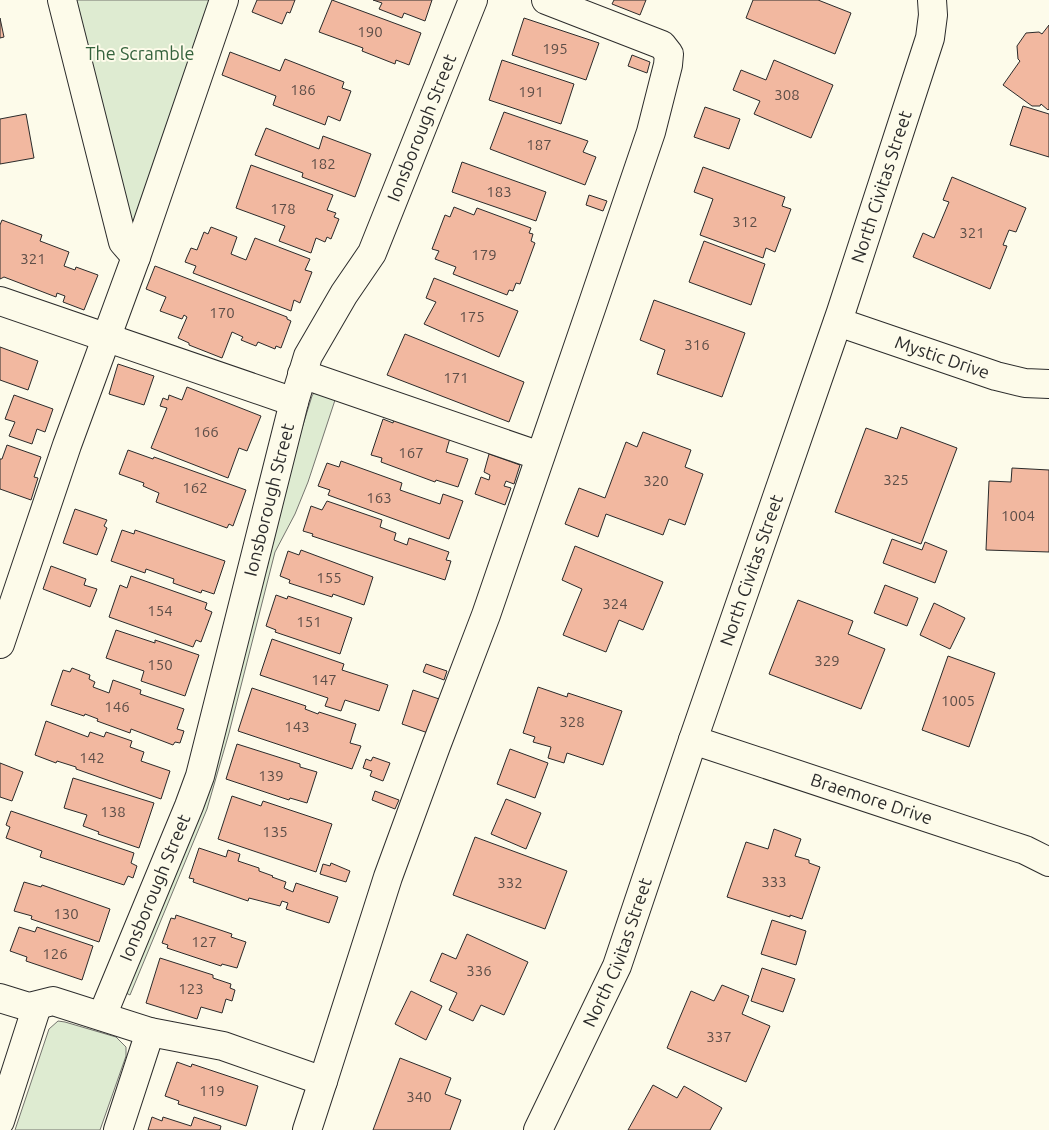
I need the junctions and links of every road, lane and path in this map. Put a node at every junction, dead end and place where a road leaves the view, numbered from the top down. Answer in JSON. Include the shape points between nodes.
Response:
{"nodes":[{"id":1,"x":62,"y":0,"type":"edge"},
{"id":2,"x":224,"y":0,"type":"edge"},
{"id":3,"x":473,"y":0,"type":"edge"},
{"id":4,"x":546,"y":0,"type":"edge"},
{"id":5,"x":932,"y":0,"type":"edge"},
{"id":6,"x":136,"y":257,"type":"junction"},
{"id":7,"x":0,"y":301,"type":"edge"},
{"id":8,"x":838,"y":322,"type":"junction"},
{"id":9,"x":106,"y":338,"type":"junction"},
{"id":10,"x":302,"y":374,"type":"junction"},
{"id":11,"x":1049,"y":384,"type":"edge"},
{"id":12,"x":294,"y":402,"type":"junction"},
{"id":13,"x":540,"y":456,"type":"junction"},
{"id":14,"x":0,"y":644,"type":"edge"},
{"id":15,"x":693,"y":740,"type":"junction"},
{"id":16,"x":1049,"y":862,"type":"edge"},
{"id":17,"x":0,"y":998,"type":"edge"},
{"id":18,"x":37,"y":1006,"type":"junction"},
{"id":19,"x":102,"y":1016,"type":"junction"},
{"id":20,"x":150,"y":1032,"type":"junction"},
{"id":21,"x":323,"y":1081,"type":"junction"},
{"id":22,"x":0,"y":1121,"type":"edge"},
{"id":23,"x":118,"y":1130,"type":"edge"},
{"id":24,"x":307,"y":1130,"type":"edge"},
{"id":25,"x":538,"y":1130,"type":"edge"}],
"edges":[{"from":1,"to":6,"type":"street","via":[[123,242]]},
{"from":2,"to":6,"type":"street"},
{"from":3,"to":10,"type":"street","name":"Ionsborough Street","via":[[372,253],[339,302],[308,356]]},
{"from":4,"to":13,"type":"street","via":[[662,45],[669,54],[651,132]]},
{"from":5,"to":8,"type":"street","name":"North Civitas Street","via":[[930,38]]},
{"from":6,"to":9,"type":"street"},
{"from":7,"to":9,"type":"street"},
{"from":8,"to":11,"type":"street","name":"Mystic Drive","via":[[996,376],[1025,383]]},
{"from":8,"to":15,"type":"street","name":"North Civitas Street"},
{"from":9,"to":12,"type":"street"},
{"from":9,"to":14,"type":"street"},
{"from":10,"to":12,"type":"street","name":"Ionsborough Street"},
{"from":10,"to":13,"type":"street"},
{"from":12,"to":19,"type":"street","name":"Ionsborough Street","via":[[200,776]]},
{"from":13,"to":21,"type":"street","via":[[486,615],[388,877]]},
{"from":15,"to":16,"type":"street","name":"Braemore Drive","via":[[1025,850]]},
{"from":15,"to":25,"type":"street","name":"North Civitas Street","via":[[617,966]]},
{"from":17,"to":18,"type":"street","via":[[29,1007]]},
{"from":18,"to":19,"type":"street","via":[[53,1001]]},
{"from":18,"to":22,"type":"street"},
{"from":19,"to":20,"type":"street"},
{"from":20,"to":21,"type":"street","via":[[223,1046]]},
{"from":20,"to":23,"type":"street"},
{"from":21,"to":24,"type":"street"}]}
